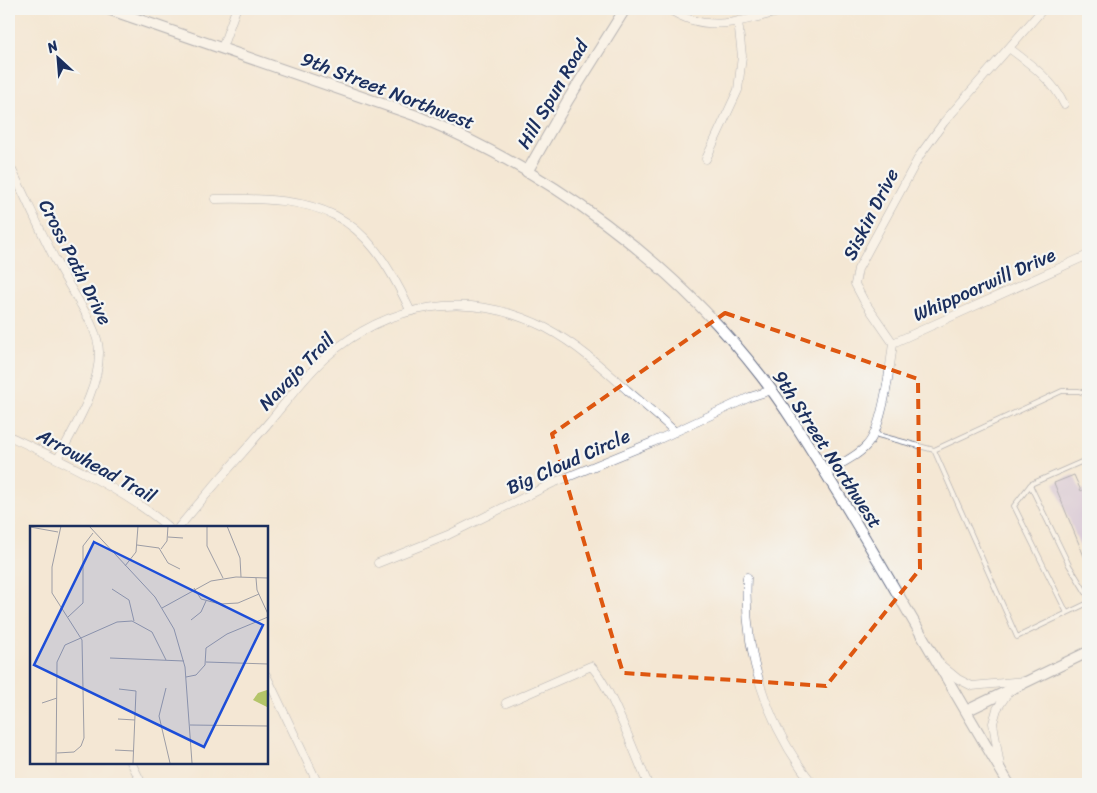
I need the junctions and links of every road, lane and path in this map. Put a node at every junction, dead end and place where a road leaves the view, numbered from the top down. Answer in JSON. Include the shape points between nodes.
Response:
{"nodes":[{"id":1,"x":108,"y":9,"type":"edge"},
{"id":2,"x":236,"y":9,"type":"edge"},
{"id":3,"x":625,"y":9,"type":"edge"},
{"id":4,"x":669,"y":9,"type":"edge"},
{"id":5,"x":790,"y":9,"type":"edge"},
{"id":6,"x":1043,"y":9,"type":"edge"},
{"id":7,"x":738,"y":21,"type":"junction"},
{"id":8,"x":222,"y":48,"type":"junction"},
{"id":9,"x":1009,"y":48,"type":"junction"},
{"id":10,"x":1064,"y":104,"type":"dead end"},
{"id":11,"x":706,"y":159,"type":"dead end"},
{"id":12,"x":9,"y":164,"type":"edge"},
{"id":13,"x":526,"y":172,"type":"junction"},
{"id":14,"x":215,"y":199,"type":"dead end"},
{"id":15,"x":1088,"y":255,"type":"edge"},
{"id":16,"x":410,"y":310,"type":"junction"},
{"id":17,"x":893,"y":343,"type":"junction"},
{"id":18,"x":772,"y":390,"type":"junction"},
{"id":19,"x":1088,"y":395,"type":"edge"},
{"id":20,"x":675,"y":432,"type":"junction"},
{"id":21,"x":874,"y":434,"type":"junction"},
{"id":22,"x":9,"y":436,"type":"edge"},
{"id":23,"x":934,"y":450,"type":"junction"},
{"id":24,"x":58,"y":459,"type":"junction"},
{"id":25,"x":1088,"y":459,"type":"edge"},
{"id":26,"x":825,"y":473,"type":"junction"},
{"id":27,"x":1030,"y":485,"type":"junction"},
{"id":28,"x":167,"y":526,"type":"edge"},
{"id":29,"x":180,"y":526,"type":"edge"},
{"id":30,"x":378,"y":562,"type":"dead end"},
{"id":31,"x":747,"y":577,"type":"dead end"},
{"id":32,"x":1088,"y":596,"type":"edge"},
{"id":33,"x":1088,"y":603,"type":"edge"},
{"id":34,"x":1067,"y":613,"type":"junction"},
{"id":35,"x":1088,"y":652,"type":"edge"},
{"id":36,"x":940,"y":665,"type":"junction"},
{"id":37,"x":268,"y":679,"type":"edge"},
{"id":38,"x":1030,"y":681,"type":"junction"},
{"id":39,"x":1009,"y":691,"type":"junction"},
{"id":40,"x":506,"y":703,"type":"dead end"},
{"id":41,"x":966,"y":711,"type":"junction"},
{"id":42,"x":132,"y":763,"type":"edge"},
{"id":43,"x":1001,"y":771,"type":"junction"},
{"id":44,"x":142,"y":784,"type":"edge"},
{"id":45,"x":318,"y":784,"type":"edge"},
{"id":46,"x":648,"y":784,"type":"edge"},
{"id":47,"x":812,"y":784,"type":"edge"},
{"id":48,"x":1009,"y":784,"type":"edge"}],
"edges":[{"from":1,"to":8,"type":"street","name":"9th Street Northwest"},
{"from":2,"to":8,"type":"street"},
{"from":3,"to":13,"type":"street","name":"Hill Spun Road"},
{"from":4,"to":7,"type":"street","via":[[699,23]]},
{"from":5,"to":7,"type":"street"},
{"from":6,"to":9,"type":"street","name":"Siskin Drive"},
{"from":7,"to":11,"type":"street","via":[[742,56],[738,90]]},
{"from":8,"to":13,"type":"street","name":"9th Street Northwest","via":[[417,116],[483,146]]},
{"from":9,"to":10,"type":"street","via":[[1050,83]]},
{"from":9,"to":17,"type":"street","name":"Siskin Drive","via":[[944,122],[920,155],[858,269],[855,284]]},
{"from":12,"to":24,"type":"street","name":"Cross Path Drive","via":[[99,347],[94,383]]},
{"from":13,"to":18,"type":"street","name":"9th Street Northwest","via":[[573,200],[678,284],[733,341]]},
{"from":14,"to":16,"type":"street","via":[[277,199],[308,204],[330,212],[347,222],[380,254]]},
{"from":15,"to":17,"type":"street","name":"Whippoorwill Drive"},
{"from":16,"to":20,"type":"street","name":"Navajo Trail","via":[[447,305],[476,307],[531,321],[590,358]]},
{"from":16,"to":29,"type":"street","name":"Navajo Trail","via":[[360,332],[323,360]]},
{"from":17,"to":21,"type":"street"},
{"from":18,"to":20,"type":"street","name":"Big Cloud Circle"},
{"from":18,"to":26,"type":"street","name":"9th Street Northwest"},
{"from":19,"to":23,"type":"lane","via":[[1079,391],[1062,391]]},
{"from":20,"to":30,"type":"street","name":"Big Cloud Circle","via":[[553,483],[448,535]]},
{"from":21,"to":23,"type":"lane"},
{"from":21,"to":26,"type":"street","via":[[861,451]]},
{"from":22,"to":24,"type":"street","name":"Arrowhead Trail"},
{"from":23,"to":34,"type":"lane","via":[[1017,637]]},
{"from":24,"to":28,"type":"street","name":"Arrowhead Trail","via":[[143,508]]},
{"from":25,"to":27,"type":"lane"},
{"from":26,"to":36,"type":"street","name":"9th Street Northwest"},
{"from":27,"to":32,"type":"lane"},
{"from":27,"to":34,"type":"lane","via":[[1014,506]]},
{"from":31,"to":47,"type":"street","via":[[749,638],[762,692],[785,743]]},
{"from":33,"to":34,"type":"lane"},
{"from":35,"to":38,"type":"street"},
{"from":36,"to":38,"type":"street","via":[[972,686]]},
{"from":36,"to":41,"type":"street","name":"9th Street Northwest"},
{"from":37,"to":45,"type":"street"},
{"from":38,"to":39,"type":"street"},
{"from":39,"to":41,"type":"street"},
{"from":39,"to":43,"type":"street","via":[[997,709],[993,723]]},
{"from":40,"to":46,"type":"street","via":[[590,666],[606,690]]},
{"from":41,"to":43,"type":"street","name":"9th Street Northwest"},
{"from":42,"to":44,"type":"street"},
{"from":43,"to":48,"type":"street","name":"9th Street Northwest"}]}
